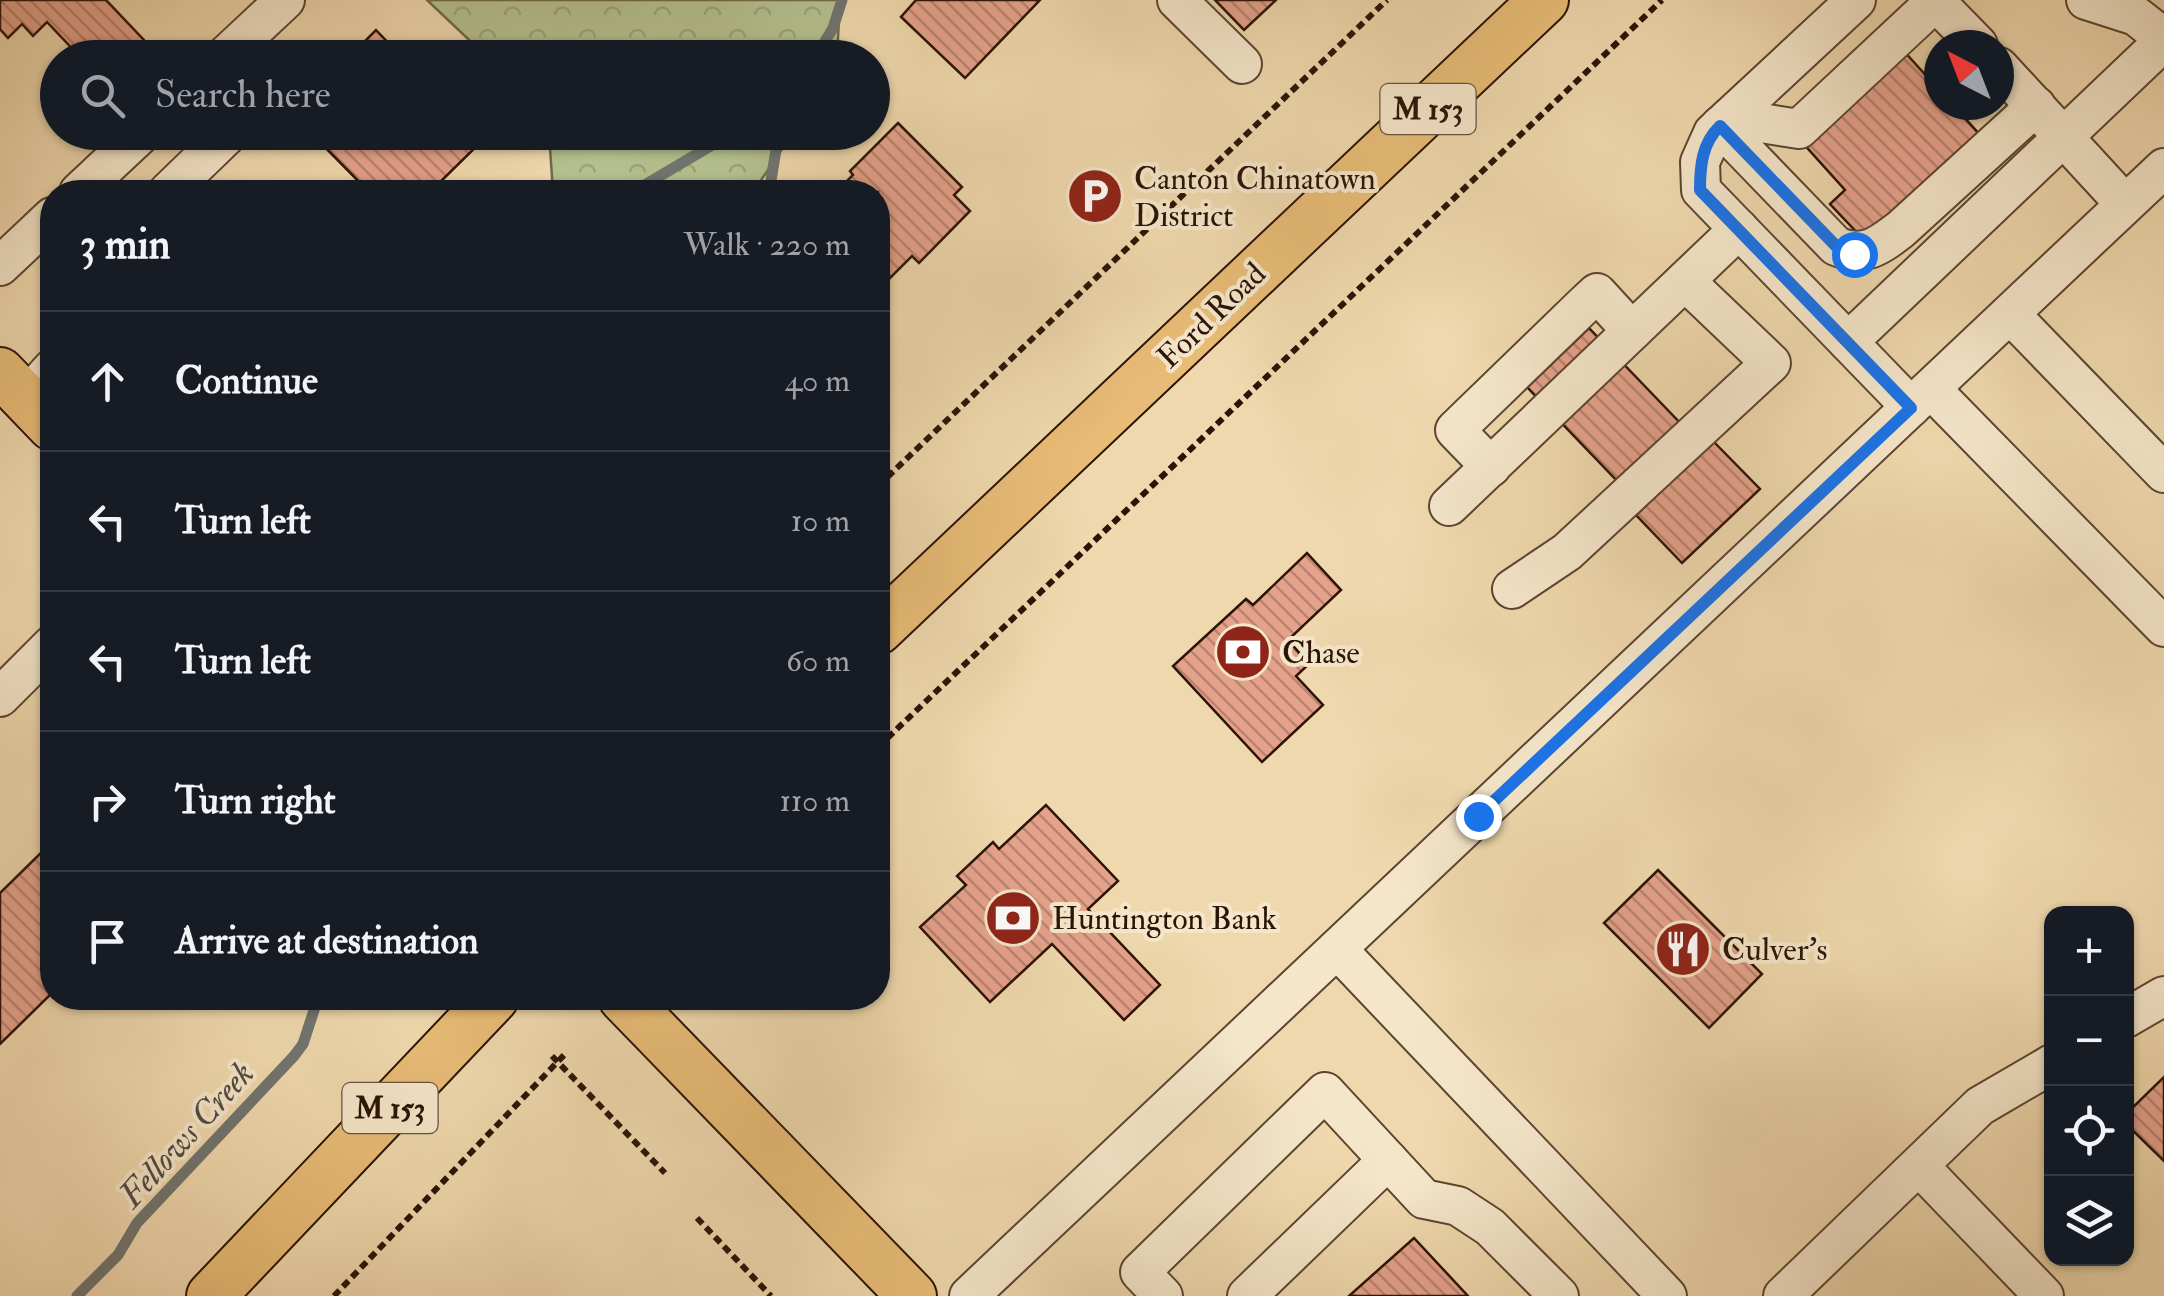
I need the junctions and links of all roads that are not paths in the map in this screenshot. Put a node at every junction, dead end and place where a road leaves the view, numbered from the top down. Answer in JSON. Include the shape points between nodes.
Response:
{"nodes":[{"id":1,"x":284,"y":0,"type":"edge"},
{"id":2,"x":1177,"y":0,"type":"edge"},
{"id":3,"x":1544,"y":0,"type":"edge"},
{"id":4,"x":1856,"y":0,"type":"edge"},
{"id":5,"x":2086,"y":0,"type":"edge"},
{"id":6,"x":1935,"y":1,"type":"edge"},
{"id":7,"x":1963,"y":30,"type":"edge"},
{"id":8,"x":242,"y":40,"type":"edge"},
{"id":9,"x":2164,"y":40,"type":"edge"},
{"id":10,"x":1242,"y":64,"type":"dead end"},
{"id":11,"x":2014,"y":82,"type":"edge"},
{"id":12,"x":2036,"y":106,"type":"junction"},
{"id":13,"x":1724,"y":122,"type":"junction"},
{"id":14,"x":2064,"y":134,"type":"junction"},
{"id":15,"x":124,"y":150,"type":"edge"},
{"id":16,"x":211,"y":150,"type":"edge"},
{"id":17,"x":2164,"y":168,"type":"edge"},
{"id":18,"x":92,"y":180,"type":"edge"},
{"id":19,"x":180,"y":180,"type":"edge"},
{"id":20,"x":2126,"y":204,"type":"junction"},
{"id":21,"x":40,"y":228,"type":"edge"},
{"id":22,"x":1739,"y":229,"type":"junction"},
{"id":23,"x":0,"y":266,"type":"edge"},
{"id":24,"x":1685,"y":281,"type":"junction"},
{"id":25,"x":2010,"y":314,"type":"junction"},
{"id":26,"x":1632,"y":331,"type":"junction"},
{"id":27,"x":1848,"y":342,"type":"junction"},
{"id":28,"x":1921,"y":398,"type":"junction"},
{"id":29,"x":1491,"y":468,"type":"junction"},
{"id":30,"x":2164,"y":473,"type":"edge"},
{"id":31,"x":1449,"y":506,"type":"dead end"},
{"id":32,"x":1512,"y":589,"type":"dead end"},
{"id":33,"x":890,"y":619,"type":"edge"},
{"id":34,"x":2164,"y":627,"type":"edge"},
{"id":35,"x":40,"y":657,"type":"edge"},
{"id":36,"x":0,"y":696,"type":"edge"},
{"id":37,"x":1336,"y":950,"type":"junction"},
{"id":38,"x":2164,"y":996,"type":"edge"},
{"id":39,"x":483,"y":1010,"type":"edge"},
{"id":40,"x":635,"y":1010,"type":"edge"},
{"id":41,"x":2134,"y":1013,"type":"edge"},
{"id":42,"x":2044,"y":1069,"type":"edge"},
{"id":43,"x":1388,"y":1160,"type":"junction"},
{"id":44,"x":1919,"y":1166,"type":"junction"},
{"id":45,"x":211,"y":1296,"type":"edge"},
{"id":46,"x":912,"y":1296,"type":"edge"},
{"id":47,"x":970,"y":1296,"type":"edge"},
{"id":48,"x":1163,"y":1296,"type":"edge"},
{"id":49,"x":1247,"y":1296,"type":"edge"},
{"id":50,"x":1559,"y":1296,"type":"edge"},
{"id":51,"x":1668,"y":1296,"type":"edge"},
{"id":52,"x":1783,"y":1296,"type":"edge"},
{"id":53,"x":2044,"y":1296,"type":"edge"}],
"edges":[{"from":1,"to":8,"type":"street"},
{"from":2,"to":10,"type":"street"},
{"from":3,"to":33,"type":"main road","name":"Ford Road","number":"M 153"},
{"from":4,"to":13,"type":"street"},
{"from":5,"to":9,"type":"street","via":[[2136,16]]},
{"from":6,"to":7,"type":"street"},
{"from":6,"to":13,"type":"street","via":[[1799,128]]},
{"from":9,"to":14,"type":"street"},
{"from":11,"to":12,"type":"street"},
{"from":12,"to":13,"type":"street","via":[[1901,229],[1877,248],[1854,254],[1836,246]]},
{"from":12,"to":14,"type":"street"},
{"from":13,"to":22,"type":"street","via":[[1700,162],[1700,190]]},
{"from":14,"to":20,"type":"street"},
{"from":14,"to":27,"type":"street"},
{"from":15,"to":18,"type":"street"},
{"from":16,"to":19,"type":"street"},
{"from":17,"to":20,"type":"street"},
{"from":20,"to":25,"type":"street"},
{"from":21,"to":23,"type":"street"},
{"from":22,"to":24,"type":"street"},
{"from":22,"to":27,"type":"street"},
{"from":24,"to":26,"type":"street"},
{"from":24,"to":32,"type":"street","via":[[1770,362],[1567,552]]},
{"from":25,"to":28,"type":"street"},
{"from":25,"to":30,"type":"street"},
{"from":26,"to":29,"type":"street"},
{"from":26,"to":29,"type":"street","via":[[1597,292],[1455,430]]},
{"from":27,"to":28,"type":"street"},
{"from":28,"to":34,"type":"street"},
{"from":28,"to":37,"type":"street"},
{"from":29,"to":31,"type":"street"},
{"from":35,"to":36,"type":"street"},
{"from":37,"to":47,"type":"street"},
{"from":37,"to":51,"type":"street"},
{"from":38,"to":41,"type":"street"},
{"from":39,"to":45,"type":"main road","number":"M 153"},
{"from":40,"to":46,"type":"main road"},
{"from":42,"to":44,"type":"street","via":[[1980,1106]]},
{"from":43,"to":48,"type":"street","via":[[1325,1092],[1140,1272]]},
{"from":43,"to":49,"type":"street"},
{"from":43,"to":50,"type":"street","via":[[1424,1199],[1458,1206],[1490,1226]]},
{"from":44,"to":52,"type":"street"},
{"from":44,"to":53,"type":"street"}]}
